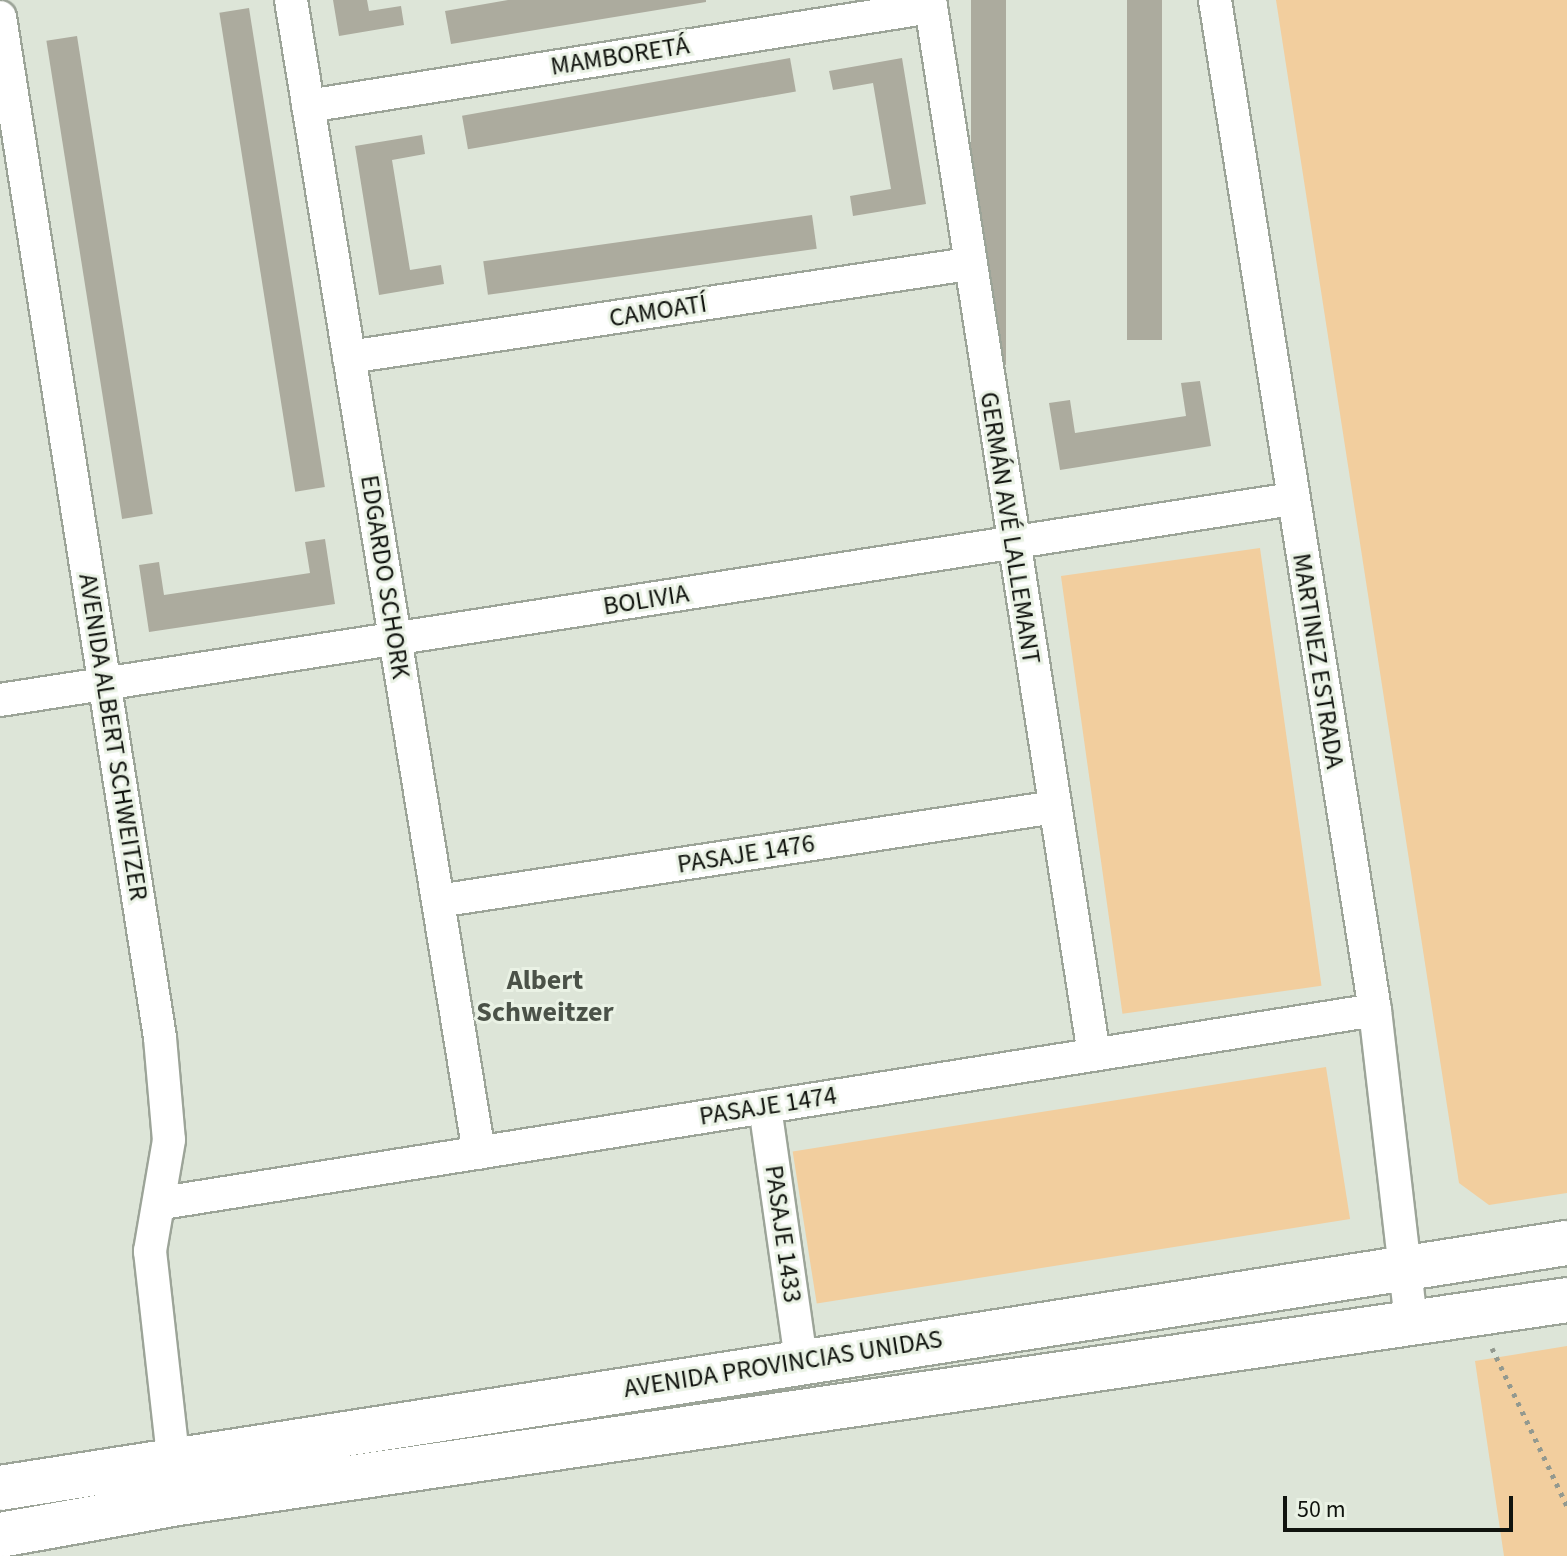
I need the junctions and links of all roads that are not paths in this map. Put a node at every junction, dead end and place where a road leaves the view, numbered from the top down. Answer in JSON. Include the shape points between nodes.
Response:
{"nodes":[{"id":1,"x":291,"y":0,"type":"edge"},
{"id":2,"x":1215,"y":0,"type":"edge"},
{"id":3,"x":931,"y":3,"type":"edge"},
{"id":4,"x":0,"y":17,"type":"edge"},
{"id":5,"x":308,"y":106,"type":"junction"},
{"id":6,"x":968,"y":264,"type":"junction"},
{"id":7,"x":349,"y":357,"type":"junction"},
{"id":8,"x":1292,"y":499,"type":"junction"},
{"id":9,"x":1012,"y":543,"type":"junction"},
{"id":10,"x":395,"y":639,"type":"junction"},
{"id":11,"x":104,"y":684,"type":"junction"},
{"id":12,"x":0,"y":700,"type":"edge"},
{"id":13,"x":1055,"y":807,"type":"junction"},
{"id":14,"x":438,"y":901,"type":"junction"},
{"id":15,"x":1375,"y":1010,"type":"junction"},
{"id":16,"x":1094,"y":1054,"type":"junction"},
{"id":17,"x":765,"y":1107,"type":"junction"},
{"id":18,"x":479,"y":1153,"type":"junction"},
{"id":19,"x":162,"y":1203,"type":"junction"},
{"id":20,"x":1567,"y":1243,"type":"edge"},
{"id":21,"x":1403,"y":1268,"type":"junction"},
{"id":22,"x":1567,"y":1300,"type":"edge"},
{"id":23,"x":1411,"y":1323,"type":"junction"},
{"id":24,"x":801,"y":1361,"type":"junction"},
{"id":25,"x":173,"y":1458,"type":"junction"},
{"id":26,"x":0,"y":1488,"type":"edge"},
{"id":27,"x":178,"y":1503,"type":"junction"},
{"id":28,"x":0,"y":1535,"type":"edge"}],
"edges":[{"from":1,"to":5,"type":"street","name":"EDGARDO SCHORK"},
{"from":2,"to":8,"type":"street","name":"MARTINEZ ESTRADA"},
{"from":3,"to":5,"type":"street","name":"MAMBORETÁ"},
{"from":3,"to":6,"type":"street","name":"GERMÁN AVÉ LALLEMANT"},
{"from":4,"to":11,"type":"street","name":"AVENIDA ALBERT SCHWEITZER"},
{"from":5,"to":7,"type":"street","name":"EDGARDO SCHORK"},
{"from":6,"to":7,"type":"street","name":"CAMOATÍ"},
{"from":6,"to":9,"type":"street","name":"GERMÁN AVÉ LALLEMANT"},
{"from":7,"to":10,"type":"street","name":"EDGARDO SCHORK"},
{"from":8,"to":9,"type":"street","name":"BOLIVIA"},
{"from":8,"to":15,"type":"street","name":"MARTINEZ ESTRADA"},
{"from":9,"to":10,"type":"street","name":"BOLIVIA"},
{"from":9,"to":13,"type":"street","name":"GERMÁN AVÉ LALLEMANT"},
{"from":10,"to":11,"type":"street","name":"BOLIVIA"},
{"from":10,"to":14,"type":"street","name":"EDGARDO SCHORK"},
{"from":11,"to":12,"type":"street","name":"BOLIVIA"},
{"from":11,"to":19,"type":"street","name":"AVENIDA ALBERT SCHWEITZER","via":[[160,1038],[169,1140]]},
{"from":13,"to":14,"type":"street","name":"PASAJE 1476"},
{"from":13,"to":16,"type":"street","name":"GERMÁN AVÉ LALLEMANT"},
{"from":14,"to":18,"type":"street","name":"EDGARDO SCHORK"},
{"from":15,"to":16,"type":"street","name":"PASAJE 1474"},
{"from":15,"to":21,"type":"street","name":"MARTINEZ ESTRADA"},
{"from":16,"to":17,"type":"street","name":"PASAJE 1474"},
{"from":17,"to":18,"type":"street","name":"PASAJE 1474"},
{"from":17,"to":24,"type":"street","name":"PASAJE 1433"},
{"from":18,"to":19,"type":"street","name":"PASAJE 1474"},
{"from":19,"to":25,"type":"street","name":"AVENIDA ALBERT SCHWEITZER","via":[[150,1251]]},
{"from":20,"to":21,"type":"main road","name":"AVENIDA PROVINCIAS UNIDAS"},
{"from":21,"to":23,"type":"street","name":"MARTINEZ ESTRADA"},
{"from":21,"to":24,"type":"main road","name":"AVENIDA PROVINCIAS UNIDAS"},
{"from":22,"to":23,"type":"main road","name":"AVENIDA PROVINCIAS UNIDAS"},
{"from":23,"to":27,"type":"main road","name":"AVENIDA PROVINCIAS UNIDAS"},
{"from":24,"to":25,"type":"main road","name":"AVENIDA PROVINCIAS UNIDAS"},
{"from":25,"to":26,"type":"main road","name":"AVENIDA PROVINCIAS UNIDAS"},
{"from":25,"to":27,"type":"street"},
{"from":27,"to":28,"type":"main road","name":"AVENIDA PROVINCIAS UNIDAS"}]}
